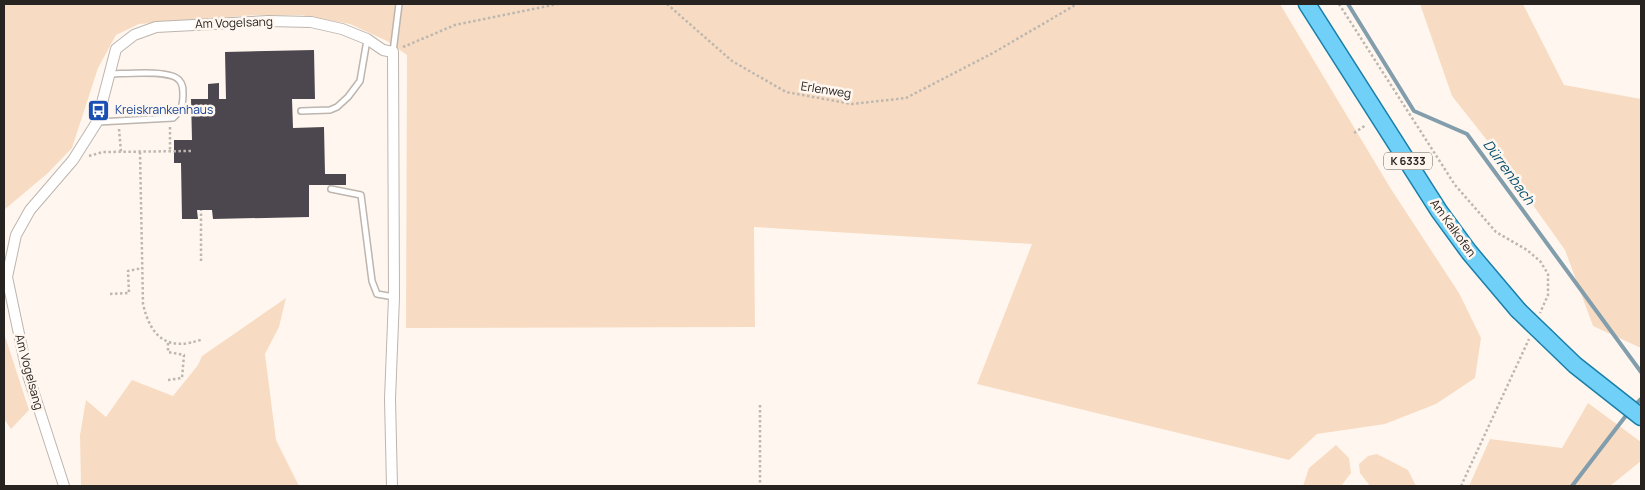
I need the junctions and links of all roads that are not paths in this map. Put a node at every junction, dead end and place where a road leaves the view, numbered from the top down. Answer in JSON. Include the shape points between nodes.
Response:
{"nodes":[{"id":1,"x":400,"y":4,"type":"edge"},
{"id":2,"x":1307,"y":4,"type":"edge"},
{"id":3,"x":367,"y":39,"type":"junction"},
{"id":4,"x":393,"y":52,"type":"junction"},
{"id":5,"x":109,"y":74,"type":"junction"},
{"id":6,"x":302,"y":111,"type":"dead end"},
{"id":7,"x":97,"y":122,"type":"junction"},
{"id":8,"x":331,"y":189,"type":"dead end"},
{"id":9,"x":394,"y":297,"type":"junction"},
{"id":10,"x":1641,"y":417,"type":"edge"},
{"id":11,"x":64,"y":486,"type":"edge"},
{"id":12,"x":392,"y":486,"type":"edge"}],
"edges":[{"from":1,"to":4,"type":"lane"},
{"from":2,"to":10,"type":"main road","name":"Am Kalkofen","number":"K 6333","bridge":true,"via":[[1439,211],[1469,252],[1518,310],[1575,365]]},
{"from":3,"to":4,"type":"street","name":"Am Vogelsang","via":[[383,50]]},
{"from":3,"to":5,"type":"street","name":"Am Vogelsang","via":[[312,22],[156,27],[134,35],[116,49]]},
{"from":3,"to":6,"type":"lane","via":[[360,81],[348,97],[330,110]]},
{"from":4,"to":9,"type":"street"},
{"from":5,"to":7,"type":"street","name":"Am Vogelsang"},
{"from":5,"to":7,"type":"lane","via":[[168,74],[178,78],[183,87],[183,106],[180,112],[169,118]]},
{"from":7,"to":11,"type":"street","name":"Am Vogelsang","via":[[73,160],[30,210],[16,235],[7,277],[27,372]]},
{"from":8,"to":9,"type":"lane","via":[[361,195],[372,281],[378,294]]},
{"from":9,"to":12,"type":"street","via":[[390,399]]}]}
